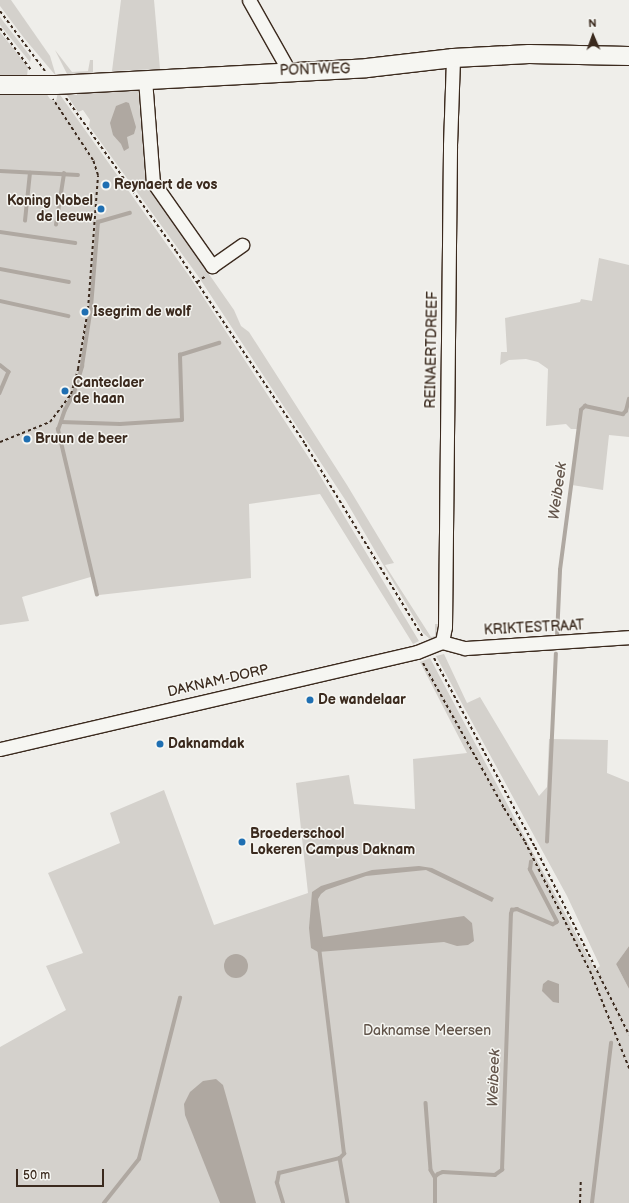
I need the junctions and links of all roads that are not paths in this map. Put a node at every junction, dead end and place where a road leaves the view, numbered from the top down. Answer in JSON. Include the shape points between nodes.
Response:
{"nodes":[{"id":1,"x":248,"y":0,"type":"edge"},
{"id":2,"x":629,"y":56,"type":"edge"},
{"id":3,"x":453,"y":58,"type":"junction"},
{"id":4,"x":289,"y":70,"type":"junction"},
{"id":5,"x":145,"y":80,"type":"junction"},
{"id":6,"x":0,"y":85,"type":"edge"},
{"id":7,"x":242,"y":245,"type":"dead end"},
{"id":8,"x":629,"y":637,"type":"edge"},
{"id":9,"x":442,"y":642,"type":"junction"},
{"id":10,"x":0,"y":749,"type":"edge"}],
"edges":[{"from":1,"to":4,"type":"street"},
{"from":2,"to":3,"type":"street","name":"PONTWEG","via":[[529,54]]},
{"from":3,"to":4,"type":"street","name":"PONTWEG","via":[[367,68]]},
{"from":3,"to":9,"type":"street","name":"REINAERTDREEF","via":[[445,627]]},
{"from":4,"to":5,"type":"street","name":"PONTWEG"},
{"from":5,"to":6,"type":"street","name":"PONTWEG"},
{"from":5,"to":7,"type":"street","via":[[153,182],[212,266]]},
{"from":8,"to":9,"type":"street","name":"KRIKTESTRAAT","via":[[465,648]]},
{"from":9,"to":10,"type":"street","name":"DAKNAM-DORP","via":[[423,650]]}]}
